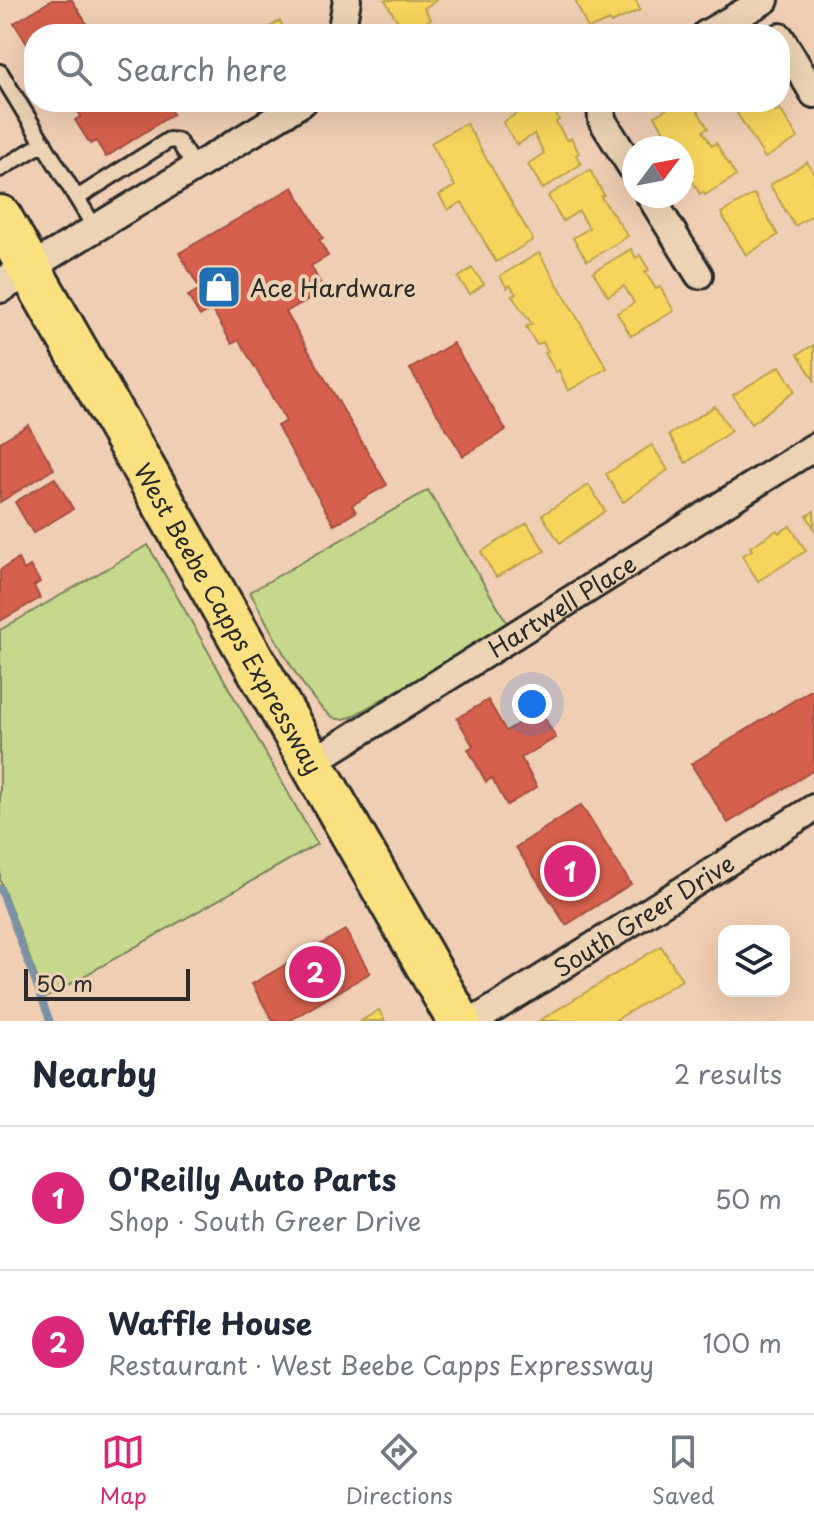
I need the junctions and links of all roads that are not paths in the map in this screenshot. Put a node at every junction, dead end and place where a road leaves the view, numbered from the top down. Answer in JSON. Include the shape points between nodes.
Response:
{"nodes":[{"id":1,"x":347,"y":0,"type":"edge"},
{"id":2,"x":762,"y":1,"type":"edge"},
{"id":3,"x":343,"y":24,"type":"edge"},
{"id":4,"x":723,"y":24,"type":"edge"},
{"id":5,"x":774,"y":24,"type":"edge"},
{"id":6,"x":790,"y":54,"type":"edge"},
{"id":7,"x":0,"y":72,"type":"edge"},
{"id":8,"x":814,"y":94,"type":"edge"},
{"id":9,"x":24,"y":111,"type":"edge"},
{"id":10,"x":25,"y":112,"type":"edge"},
{"id":11,"x":287,"y":112,"type":"edge"},
{"id":12,"x":602,"y":112,"type":"edge"},
{"id":13,"x":44,"y":143,"type":"junction"},
{"id":14,"x":622,"y":152,"type":"edge"},
{"id":15,"x":195,"y":168,"type":"junction"},
{"id":16,"x":0,"y":169,"type":"edge"},
{"id":17,"x":77,"y":198,"type":"junction"},
{"id":18,"x":657,"y":208,"type":"edge"},
{"id":19,"x":0,"y":217,"type":"edge"},
{"id":20,"x":95,"y":228,"type":"junction"},
{"id":21,"x":699,"y":275,"type":"dead end"},
{"id":22,"x":15,"y":277,"type":"edge"},
{"id":23,"x":814,"y":447,"type":"edge"},
{"id":24,"x":311,"y":763,"type":"junction"},
{"id":25,"x":814,"y":808,"type":"edge"},
{"id":26,"x":459,"y":1021,"type":"edge"},
{"id":27,"x":474,"y":1021,"type":"edge"}],
"edges":[{"from":1,"to":3,"type":"street"},
{"from":2,"to":4,"type":"street"},
{"from":2,"to":5,"type":"street"},
{"from":6,"to":8,"type":"street"},
{"from":7,"to":9,"type":"lane"},
{"from":10,"to":13,"type":"lane"},
{"from":11,"to":15,"type":"street"},
{"from":12,"to":14,"type":"street"},
{"from":13,"to":16,"type":"lane"},
{"from":13,"to":17,"type":"lane"},
{"from":15,"to":17,"type":"lane","via":[[178,141],[169,140]]},
{"from":15,"to":20,"type":"street"},
{"from":17,"to":20,"type":"lane"},
{"from":18,"to":21,"type":"street"},
{"from":19,"to":22,"type":"main road","name":"West Beebe Capps Expressway"},
{"from":20,"to":22,"type":"street"},
{"from":22,"to":24,"type":"main road","name":"West Beebe Capps Expressway"},
{"from":23,"to":24,"type":"street","name":"Hartwell Place"},
{"from":24,"to":26,"type":"main road","name":"West Beebe Capps Expressway"},
{"from":25,"to":27,"type":"street","name":"South Greer Drive"}]}
